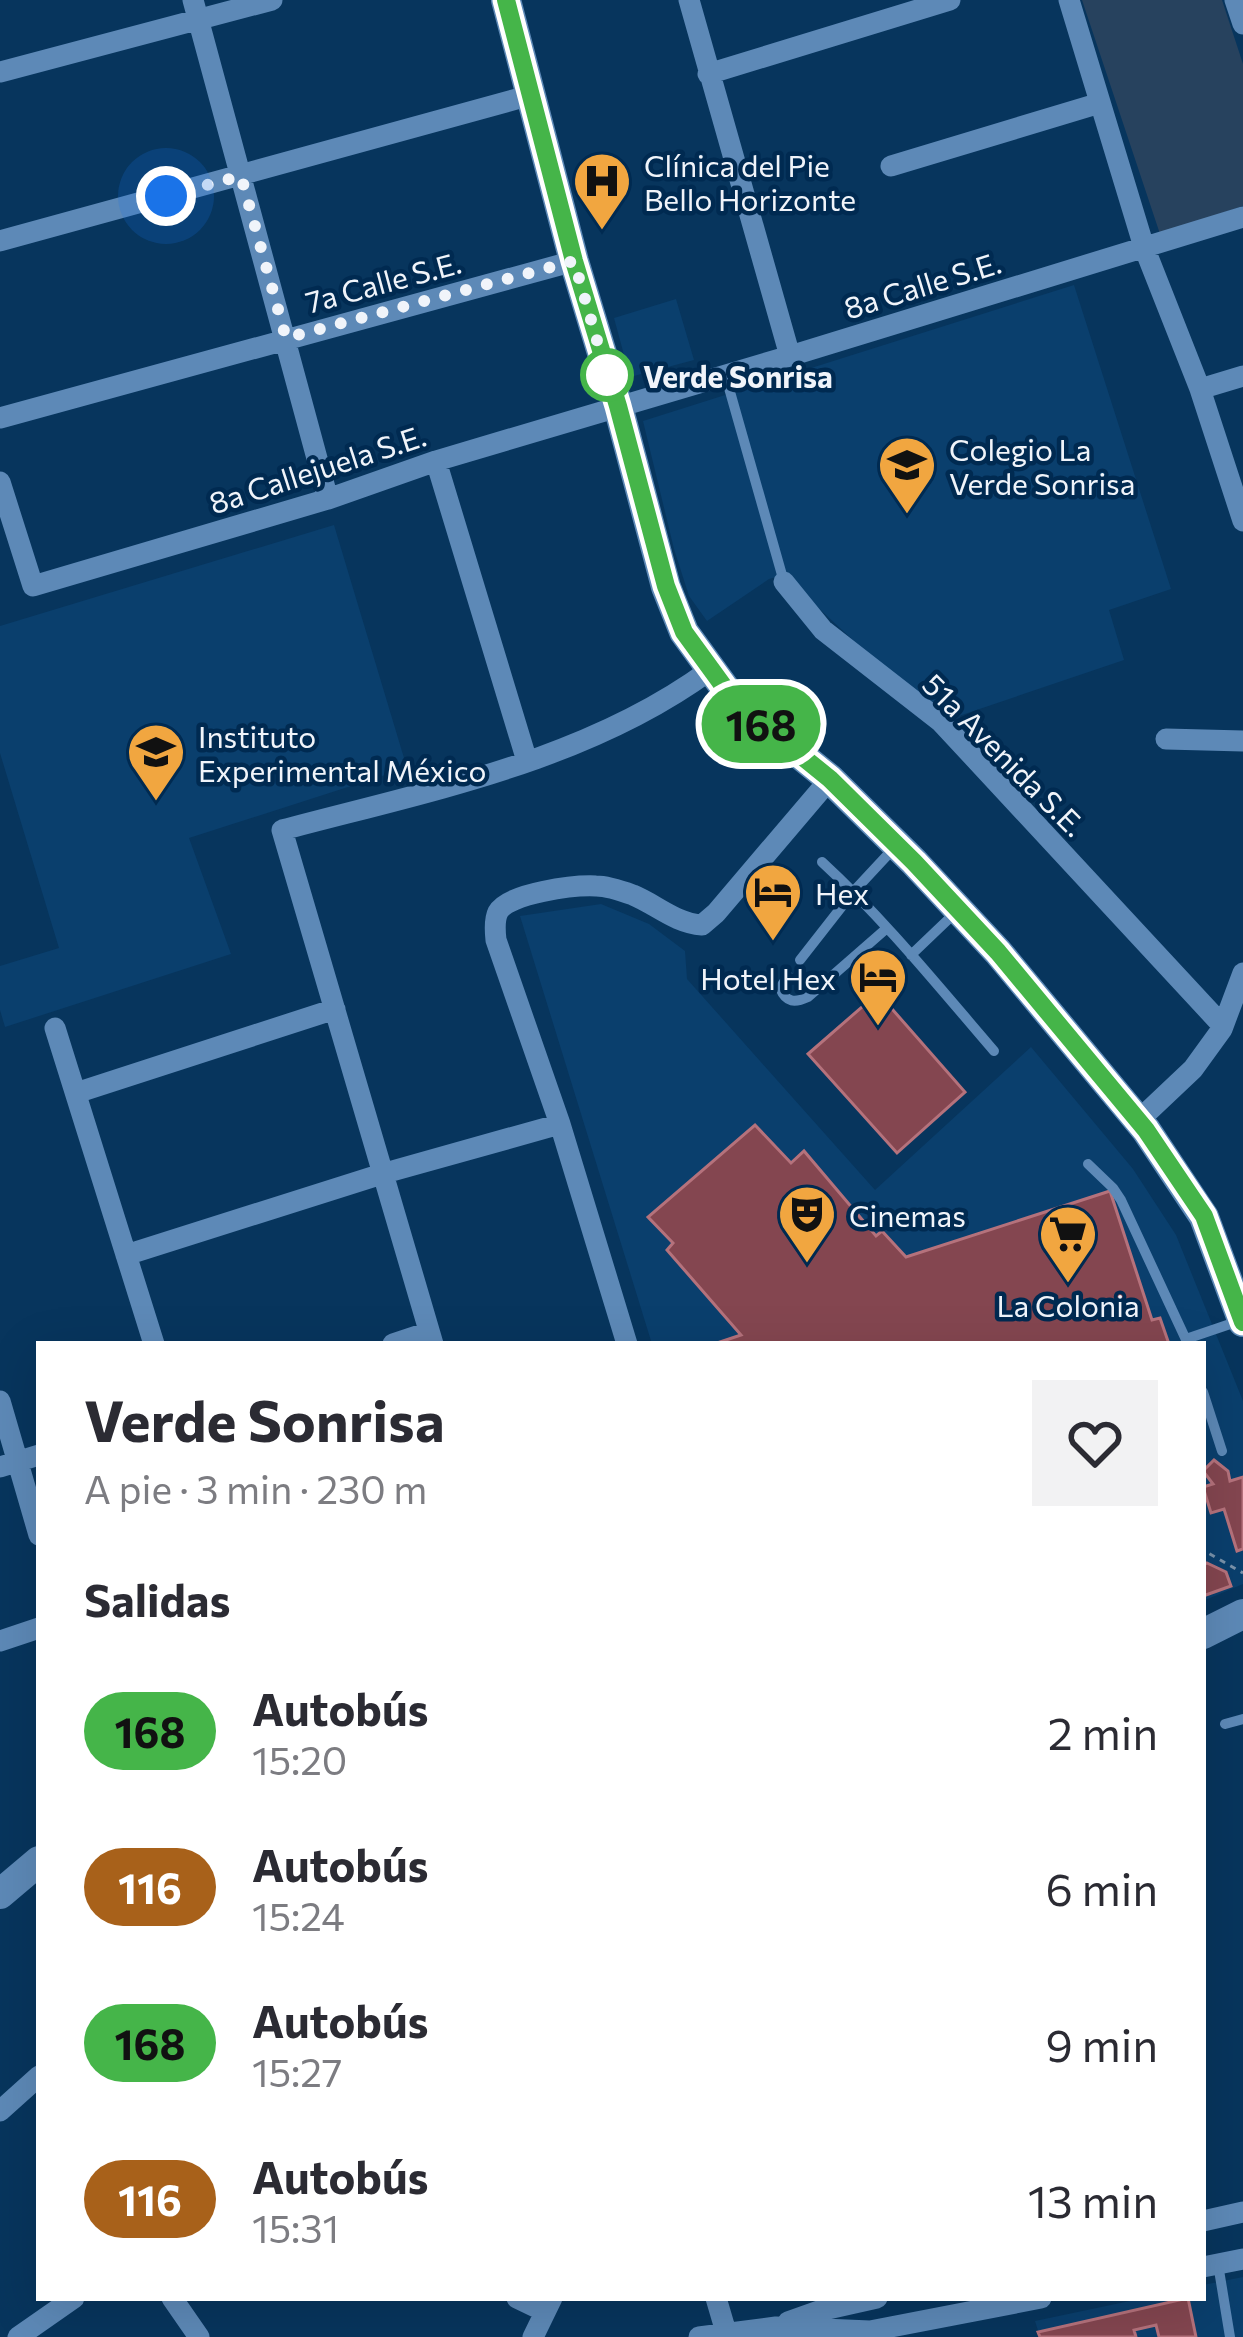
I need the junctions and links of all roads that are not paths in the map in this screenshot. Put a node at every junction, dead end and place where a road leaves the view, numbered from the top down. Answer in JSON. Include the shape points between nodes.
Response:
{"nodes":[{"id":1,"x":272,"y":0,"type":"edge"},
{"id":2,"x":506,"y":0,"type":"edge"},
{"id":3,"x":689,"y":0,"type":"edge"},
{"id":4,"x":950,"y":0,"type":"edge"},
{"id":5,"x":1070,"y":0,"type":"edge"},
{"id":6,"x":1235,"y":0,"type":"edge"},
{"id":7,"x":195,"y":10,"type":"edge"},
{"id":8,"x":1243,"y":24,"type":"edge"},
{"id":9,"x":0,"y":72,"type":"edge"},
{"id":10,"x":709,"y":74,"type":"junction"},
{"id":11,"x":531,"y":95,"type":"junction"},
{"id":12,"x":1100,"y":103,"type":"junction"},
{"id":13,"x":891,"y":166,"type":"dead end"},
{"id":14,"x":241,"y":176,"type":"junction"},
{"id":15,"x":1243,"y":217,"type":"edge"},
{"id":16,"x":0,"y":241,"type":"edge"},
{"id":17,"x":1144,"y":247,"type":"junction"},
{"id":18,"x":574,"y":261,"type":"junction"},
{"id":19,"x":286,"y":338,"type":"junction"},
{"id":20,"x":790,"y":356,"type":"junction"},
{"id":21,"x":725,"y":374,"type":"junction"},
{"id":22,"x":1243,"y":376,"type":"edge"},
{"id":23,"x":1200,"y":389,"type":"junction"},
{"id":24,"x":618,"y":406,"type":"junction"},
{"id":25,"x":0,"y":418,"type":"edge"},
{"id":26,"x":436,"y":461,"type":"junction"},
{"id":27,"x":0,"y":482,"type":"edge"},
{"id":28,"x":328,"y":499,"type":"junction"},
{"id":29,"x":1243,"y":520,"type":"edge"},
{"id":30,"x":784,"y":581,"type":"joint"},
{"id":31,"x":710,"y":670,"type":"junction"},
{"id":32,"x":1166,"y":739,"type":"dead end"},
{"id":33,"x":1243,"y":742,"type":"edge"},
{"id":34,"x":527,"y":761,"type":"junction"},
{"id":35,"x":830,"y":779,"type":"junction"},
{"id":36,"x":896,"y":845,"type":"junction"},
{"id":37,"x":822,"y":862,"type":"dead end"},
{"id":38,"x":854,"y":891,"type":"junction"},
{"id":39,"x":958,"y":909,"type":"junction"},
{"id":40,"x":886,"y":928,"type":"junction"},
{"id":41,"x":911,"y":955,"type":"junction"},
{"id":42,"x":800,"y":960,"type":"dead end"},
{"id":43,"x":1243,"y":973,"type":"edge"},
{"id":44,"x":788,"y":976,"type":"dead end"},
{"id":45,"x":334,"y":1009,"type":"junction"},
{"id":46,"x":56,"y":1028,"type":"dead end"},
{"id":47,"x":1222,"y":1029,"type":"junction"},
{"id":48,"x":994,"y":1051,"type":"dead end"},
{"id":49,"x":76,"y":1093,"type":"junction"},
{"id":50,"x":1138,"y":1121,"type":"junction"},
{"id":51,"x":560,"y":1124,"type":"junction"},
{"id":52,"x":1088,"y":1164,"type":"dead end"},
{"id":53,"x":385,"y":1173,"type":"junction"},
{"id":54,"x":126,"y":1255,"type":"junction"},
{"id":55,"x":1243,"y":1321,"type":"edge"},
{"id":56,"x":431,"y":1338,"type":"edge"},
{"id":57,"x":153,"y":1341,"type":"edge"},
{"id":58,"x":626,"y":1341,"type":"edge"},
{"id":59,"x":1187,"y":1341,"type":"edge"},
{"id":60,"x":0,"y":1401,"type":"edge"},
{"id":61,"x":1206,"y":1401,"type":"edge"},
{"id":62,"x":1222,"y":1451,"type":"dead end"},
{"id":63,"x":19,"y":1461,"type":"edge"},
{"id":64,"x":36,"y":1524,"type":"edge"},
{"id":65,"x":1243,"y":1614,"type":"edge"},
{"id":66,"x":36,"y":1629,"type":"edge"},
{"id":67,"x":1206,"y":1632,"type":"edge"},
{"id":68,"x":0,"y":1640,"type":"edge"},
{"id":69,"x":1243,"y":1719,"type":"edge"},
{"id":70,"x":1225,"y":1724,"type":"dead end"},
{"id":71,"x":36,"y":1864,"type":"edge"},
{"id":72,"x":0,"y":1894,"type":"edge"},
{"id":73,"x":36,"y":2079,"type":"edge"},
{"id":74,"x":0,"y":2111,"type":"edge"},
{"id":75,"x":1243,"y":2212,"type":"edge"},
{"id":76,"x":1206,"y":2220,"type":"edge"},
{"id":77,"x":1243,"y":2259,"type":"edge"},
{"id":78,"x":1210,"y":2265,"type":"edge"},
{"id":79,"x":70,"y":2301,"type":"edge"},
{"id":80,"x":174,"y":2301,"type":"edge"},
{"id":81,"x":717,"y":2301,"type":"edge"},
{"id":82,"x":864,"y":2301,"type":"edge"},
{"id":83,"x":1025,"y":2301,"type":"edge"},
{"id":84,"x":548,"y":2305,"type":"edge"},
{"id":85,"x":776,"y":2326,"type":"junction"},
{"id":86,"x":726,"y":2332,"type":"junction"},
{"id":87,"x":817,"y":2333,"type":"edge"},
{"id":88,"x":18,"y":2337,"type":"edge"},
{"id":89,"x":199,"y":2337,"type":"edge"},
{"id":90,"x":533,"y":2337,"type":"edge"},
{"id":91,"x":699,"y":2337,"type":"edge"},
{"id":92,"x":1230,"y":2337,"type":"edge"}],
"edges":[{"from":1,"to":7,"type":"street"},
{"from":2,"to":11,"type":"street"},
{"from":3,"to":10,"type":"street"},
{"from":4,"to":10,"type":"street"},
{"from":5,"to":12,"type":"street"},
{"from":6,"to":8,"type":"street"},
{"from":7,"to":9,"type":"street"},
{"from":7,"to":14,"type":"street"},
{"from":10,"to":20,"type":"street"},
{"from":11,"to":14,"type":"street"},
{"from":11,"to":18,"type":"street"},
{"from":12,"to":13,"type":"street"},
{"from":12,"to":17,"type":"street"},
{"from":14,"to":16,"type":"street"},
{"from":14,"to":19,"type":"street"},
{"from":15,"to":17,"type":"street","name":"8a Calle S.E."},
{"from":17,"to":20,"type":"street","name":"8a Calle S.E."},
{"from":17,"to":23,"type":"street"},
{"from":18,"to":19,"type":"street","name":"7a Calle S.E."},
{"from":18,"to":24,"type":"street"},
{"from":19,"to":25,"type":"street","name":"7a Calle S.E."},
{"from":19,"to":28,"type":"street"},
{"from":20,"to":21,"type":"street","name":"8a Calle S.E."},
{"from":21,"to":24,"type":"street","name":"8a Calle S.E."},
{"from":21,"to":30,"type":"lane","name":"51a Avenida S.E."},
{"from":22,"to":23,"type":"street"},
{"from":23,"to":29,"type":"street"},
{"from":24,"to":26,"type":"street","name":"8a Callejuela S.E."},
{"from":24,"to":31,"type":"street","via":[[666,586]]},
{"from":26,"to":28,"type":"street","name":"8a Callejuela S.E."},
{"from":26,"to":34,"type":"street"},
{"from":27,"to":28,"type":"street","name":"8a Callejuela S.E.","via":[[33,586]]},
{"from":30,"to":47,"type":"street","name":"51a Avenida S.E.","via":[[824,630],[940,722]]},
{"from":31,"to":34,"type":"street","via":[[633,719]]},
{"from":31,"to":35,"type":"street","via":[[735,702]]},
{"from":32,"to":33,"type":"street"},
{"from":34,"to":45,"type":"street","via":[[282,830]]},
{"from":35,"to":36,"type":"street"},
{"from":35,"to":51,"type":"street","via":[[702,925],[598,886],[521,895],[498,910],[496,940]]},
{"from":36,"to":38,"type":"lane"},
{"from":36,"to":39,"type":"street"},
{"from":37,"to":38,"type":"lane"},
{"from":38,"to":40,"type":"lane"},
{"from":38,"to":42,"type":"lane"},
{"from":39,"to":41,"type":"lane"},
{"from":39,"to":50,"type":"street"},
{"from":40,"to":41,"type":"lane"},
{"from":40,"to":44,"type":"lane","via":[[808,997],[783,995]]},
{"from":41,"to":48,"type":"lane"},
{"from":43,"to":47,"type":"street"},
{"from":45,"to":49,"type":"street"},
{"from":45,"to":53,"type":"street"},
{"from":46,"to":49,"type":"street"},
{"from":47,"to":50,"type":"street"},
{"from":49,"to":54,"type":"street"},
{"from":50,"to":55,"type":"street","via":[[1204,1216]]},
{"from":51,"to":53,"type":"street"},
{"from":51,"to":58,"type":"street"},
{"from":52,"to":59,"type":"lane","via":[[1127,1212]]},
{"from":53,"to":54,"type":"street"},
{"from":53,"to":56,"type":"street"},
{"from":54,"to":57,"type":"street"},
{"from":55,"to":59,"type":"lane"},
{"from":60,"to":63,"type":"street"},
{"from":61,"to":62,"type":"lane"},
{"from":63,"to":64,"type":"street"},
{"from":65,"to":67,"type":"street"},
{"from":66,"to":68,"type":"street"},
{"from":69,"to":70,"type":"lane"},
{"from":71,"to":72,"type":"street"},
{"from":73,"to":74,"type":"street"},
{"from":75,"to":76,"type":"street"},
{"from":77,"to":78,"type":"street"},
{"from":78,"to":92,"type":"lane"},
{"from":79,"to":88,"type":"street"},
{"from":80,"to":89,"type":"street"},
{"from":81,"to":86,"type":"street"},
{"from":82,"to":85,"type":"street"},
{"from":83,"to":87,"type":"street","via":[[870,2331]]},
{"from":84,"to":90,"type":"street"},
{"from":85,"to":86,"type":"street"},
{"from":85,"to":87,"type":"street"},
{"from":86,"to":91,"type":"street"}]}
